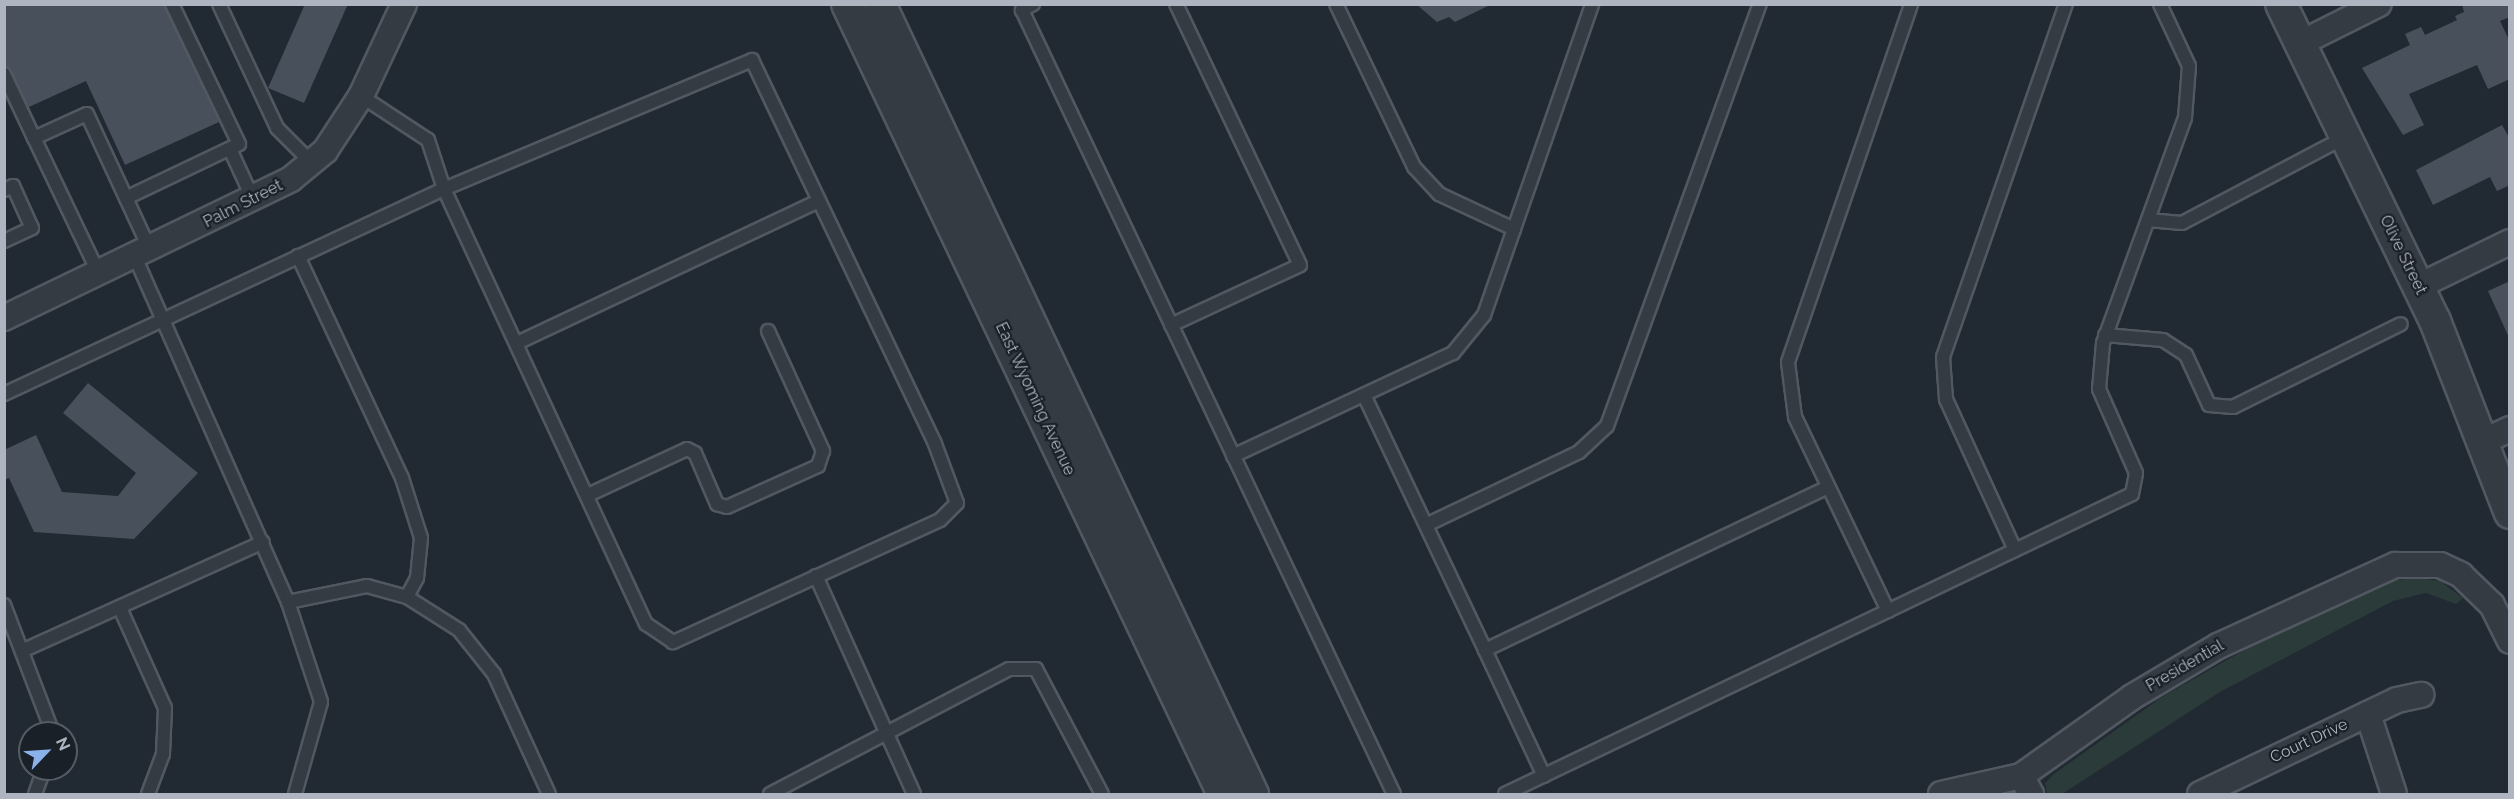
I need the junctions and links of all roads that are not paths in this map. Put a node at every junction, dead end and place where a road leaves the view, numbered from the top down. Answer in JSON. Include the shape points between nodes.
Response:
{"nodes":[{"id":1,"x":172,"y":4,"type":"edge"},
{"id":2,"x":219,"y":4,"type":"edge"},
{"id":3,"x":404,"y":4,"type":"edge"},
{"id":4,"x":847,"y":4,"type":"edge"},
{"id":5,"x":880,"y":4,"type":"edge"},
{"id":6,"x":1176,"y":4,"type":"edge"},
{"id":7,"x":1336,"y":4,"type":"edge"},
{"id":8,"x":1592,"y":4,"type":"edge"},
{"id":9,"x":1760,"y":4,"type":"edge"},
{"id":10,"x":1911,"y":4,"type":"edge"},
{"id":11,"x":2066,"y":4,"type":"edge"},
{"id":12,"x":2160,"y":4,"type":"edge"},
{"id":13,"x":2280,"y":4,"type":"edge"},
{"id":14,"x":2379,"y":4,"type":"edge"},
{"id":15,"x":1025,"y":6,"type":"edge"},
{"id":16,"x":2299,"y":44,"type":"junction"},
{"id":17,"x":4,"y":74,"type":"edge"},
{"id":18,"x":361,"y":96,"type":"junction"},
{"id":19,"x":2345,"y":137,"type":"junction"},
{"id":20,"x":34,"y":138,"type":"junction"},
{"id":21,"x":230,"y":149,"type":"junction"},
{"id":22,"x":311,"y":162,"type":"junction"},
{"id":23,"x":444,"y":189,"type":"junction"},
{"id":24,"x":4,"y":190,"type":"edge"},
{"id":25,"x":126,"y":198,"type":"junction"},
{"id":26,"x":254,"y":200,"type":"junction"},
{"id":27,"x":818,"y":201,"type":"junction"},
{"id":28,"x":2148,"y":220,"type":"junction"},
{"id":29,"x":1514,"y":229,"type":"junction"},
{"id":30,"x":4,"y":241,"type":"edge"},
{"id":31,"x":2510,"y":242,"type":"edge"},
{"id":32,"x":143,"y":254,"type":"junction"},
{"id":33,"x":298,"y":256,"type":"junction"},
{"id":34,"x":99,"y":274,"type":"junction"},
{"id":35,"x":2419,"y":286,"type":"junction"},
{"id":36,"x":4,"y":318,"type":"edge"},
{"id":37,"x":164,"y":320,"type":"junction"},
{"id":38,"x":2401,"y":324,"type":"dead end"},
{"id":39,"x":1171,"y":325,"type":"junction"},
{"id":40,"x":768,"y":331,"type":"dead end"},
{"id":41,"x":2105,"y":335,"type":"junction"},
{"id":42,"x":519,"y":342,"type":"junction"},
{"id":43,"x":4,"y":394,"type":"edge"},
{"id":44,"x":1364,"y":395,"type":"junction"},
{"id":45,"x":2510,"y":429,"type":"edge"},
{"id":46,"x":2480,"y":443,"type":"junction"},
{"id":47,"x":1233,"y":456,"type":"junction"},
{"id":48,"x":1828,"y":487,"type":"junction"},
{"id":49,"x":588,"y":495,"type":"junction"},
{"id":50,"x":2510,"y":513,"type":"edge"},
{"id":51,"x":1425,"y":525,"type":"junction"},
{"id":52,"x":263,"y":542,"type":"junction"},
{"id":53,"x":2015,"y":550,"type":"junction"},
{"id":54,"x":816,"y":576,"type":"junction"},
{"id":55,"x":407,"y":597,"type":"junction"},
{"id":56,"x":288,"y":602,"type":"junction"},
{"id":57,"x":4,"y":605,"type":"edge"},
{"id":58,"x":120,"y":609,"type":"junction"},
{"id":59,"x":1888,"y":611,"type":"junction"},
{"id":60,"x":2510,"y":641,"type":"edge"},
{"id":61,"x":24,"y":650,"type":"junction"},
{"id":62,"x":1485,"y":650,"type":"junction"},
{"id":63,"x":2421,"y":695,"type":"dead end"},
{"id":64,"x":2368,"y":714,"type":"junction"},
{"id":65,"x":49,"y":721,"type":"edge"},
{"id":66,"x":884,"y":731,"type":"junction"},
{"id":67,"x":1544,"y":776,"type":"junction"},
{"id":68,"x":2026,"y":785,"type":"edge"},
{"id":69,"x":2226,"y":787,"type":"edge"},
{"id":70,"x":548,"y":794,"type":"edge"},
{"id":71,"x":148,"y":795,"type":"edge"},
{"id":72,"x":295,"y":795,"type":"edge"},
{"id":73,"x":770,"y":795,"type":"edge"},
{"id":74,"x":914,"y":795,"type":"edge"},
{"id":75,"x":1102,"y":795,"type":"edge"},
{"id":76,"x":1223,"y":795,"type":"edge"},
{"id":77,"x":1253,"y":795,"type":"edge"},
{"id":78,"x":1395,"y":795,"type":"edge"},
{"id":79,"x":1505,"y":795,"type":"edge"},
{"id":80,"x":1941,"y":795,"type":"edge"},
{"id":81,"x":2200,"y":795,"type":"edge"},
{"id":82,"x":2394,"y":795,"type":"edge"}],
"edges":[{"from":1,"to":21,"type":"lane","via":[[239,144]]},
{"from":2,"to":22,"type":"lane","via":[[277,128]]},
{"from":3,"to":18,"type":"street","name":"Palm Street"},
{"from":4,"to":76,"type":"street","name":"East Wyoming Avenue"},
{"from":5,"to":77,"type":"street","name":"East Wyoming Avenue"},
{"from":6,"to":39,"type":"lane","via":[[1300,265]]},
{"from":7,"to":29,"type":"lane","via":[[1414,167],[1439,194]]},
{"from":8,"to":29,"type":"lane"},
{"from":9,"to":51,"type":"lane","via":[[1607,426],[1579,452]]},
{"from":10,"to":48,"type":"lane","via":[[1788,362],[1795,417]]},
{"from":11,"to":53,"type":"lane","via":[[1943,357],[1946,399]]},
{"from":12,"to":28,"type":"lane","via":[[2189,66],[2185,118]]},
{"from":13,"to":16,"type":"street","name":"Olive Street"},
{"from":14,"to":16,"type":"street"},
{"from":15,"to":39,"type":"lane"},
{"from":16,"to":19,"type":"street","name":"Olive Street"},
{"from":17,"to":20,"type":"lane"},
{"from":18,"to":22,"type":"street","name":"Palm Street","via":[[326,151]]},
{"from":18,"to":23,"type":"lane","via":[[428,140]]},
{"from":19,"to":28,"type":"lane","via":[[2182,223]]},
{"from":19,"to":35,"type":"street","name":"Olive Street"},
{"from":20,"to":25,"type":"lane","via":[[87,114]]},
{"from":20,"to":34,"type":"lane"},
{"from":21,"to":25,"type":"lane"},
{"from":21,"to":26,"type":"lane"},
{"from":22,"to":26,"type":"street","name":"Palm Street"},
{"from":23,"to":27,"type":"lane","via":[[752,60]]},
{"from":23,"to":33,"type":"lane"},
{"from":23,"to":42,"type":"lane"},
{"from":24,"to":30,"type":"lane","via":[[13,186],[32,228]]},
{"from":25,"to":32,"type":"lane"},
{"from":26,"to":32,"type":"street","name":"Palm Street"},
{"from":27,"to":42,"type":"lane"},
{"from":27,"to":54,"type":"lane","via":[[935,444],[957,503],[940,520]]},
{"from":28,"to":41,"type":"lane"},
{"from":29,"to":44,"type":"lane","via":[[1484,315],[1454,353]]},
{"from":31,"to":35,"type":"street"},
{"from":32,"to":34,"type":"street","name":"Palm Street"},
{"from":32,"to":37,"type":"lane"},
{"from":33,"to":37,"type":"lane"},
{"from":33,"to":55,"type":"lane","via":[[408,498],[421,538],[417,578]]},
{"from":34,"to":36,"type":"street","name":"Palm Street"},
{"from":35,"to":46,"type":"street","name":"Olive Street"},
{"from":37,"to":43,"type":"lane"},
{"from":37,"to":52,"type":"lane"},
{"from":38,"to":41,"type":"lane","via":[[2233,407],[2209,405],[2186,355],[2163,340]]},
{"from":39,"to":47,"type":"lane"},
{"from":40,"to":49,"type":"lane","via":[[824,451],[818,466],[727,507],[717,504],[695,453],[687,449]]},
{"from":41,"to":53,"type":"lane","via":[[2099,389],[2136,473],[2132,494]]},
{"from":42,"to":49,"type":"lane"},
{"from":44,"to":47,"type":"lane"},
{"from":44,"to":51,"type":"lane"},
{"from":45,"to":46,"type":"street"},
{"from":46,"to":50,"type":"street","name":"Olive Street"},
{"from":47,"to":78,"type":"lane"},
{"from":48,"to":59,"type":"lane"},
{"from":48,"to":62,"type":"lane"},
{"from":49,"to":54,"type":"lane","via":[[646,624],[673,642]]},
{"from":51,"to":62,"type":"lane"},
{"from":52,"to":56,"type":"lane"},
{"from":52,"to":58,"type":"lane"},
{"from":53,"to":59,"type":"lane"},
{"from":54,"to":66,"type":"lane"},
{"from":55,"to":56,"type":"lane","via":[[367,586]]},
{"from":55,"to":70,"type":"lane","via":[[459,630],[494,674]]},
{"from":56,"to":72,"type":"lane","via":[[321,702]]},
{"from":57,"to":61,"type":"lane"},
{"from":58,"to":61,"type":"lane"},
{"from":58,"to":71,"type":"lane","via":[[165,708],[163,754]]},
{"from":59,"to":67,"type":"lane"},
{"from":60,"to":68,"type":"street","name":"Presidential","via":[[2477,587],[2440,565],[2374,571],[2218,646],[2132,697]]},
{"from":61,"to":65,"type":"lane"},
{"from":62,"to":67,"type":"lane"},
{"from":63,"to":64,"type":"street","name":"Court Drive"},
{"from":64,"to":69,"type":"street","name":"Court Drive"},
{"from":64,"to":82,"type":"street"},
{"from":66,"to":73,"type":"lane"},
{"from":66,"to":74,"type":"lane"},
{"from":66,"to":75,"type":"lane","via":[[1008,669],[1035,669]]},
{"from":67,"to":79,"type":"lane"},
{"from":68,"to":80,"type":"street","name":"Presidential"},
{"from":69,"to":81,"type":"street","name":"Court Drive"}]}
